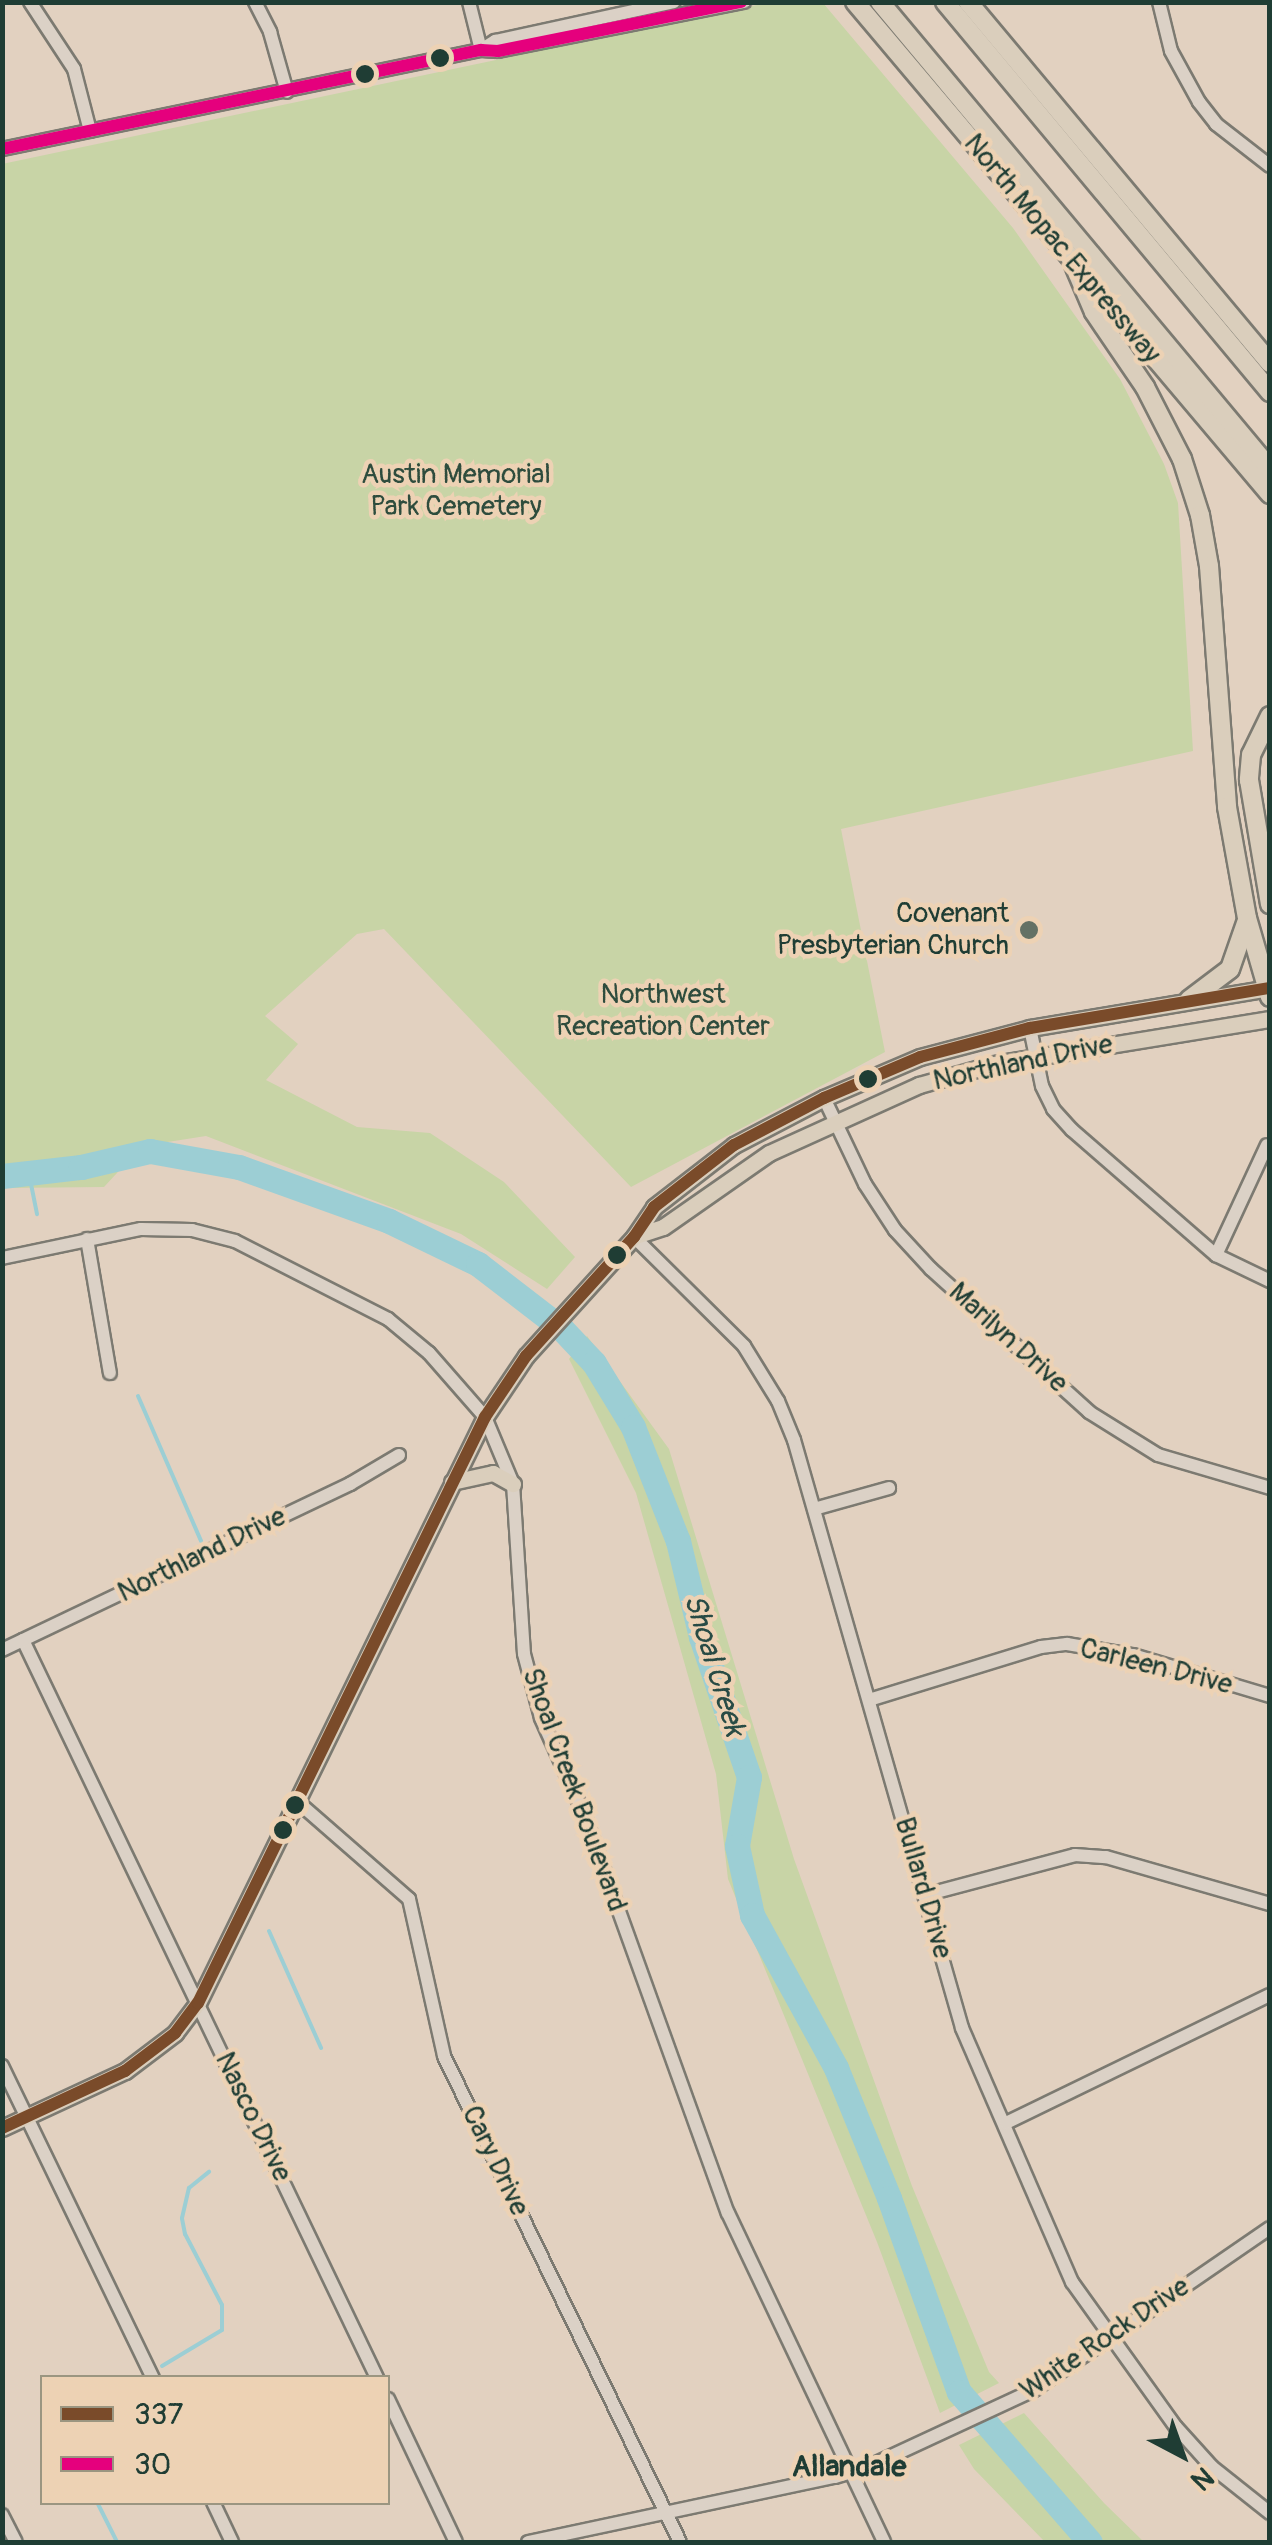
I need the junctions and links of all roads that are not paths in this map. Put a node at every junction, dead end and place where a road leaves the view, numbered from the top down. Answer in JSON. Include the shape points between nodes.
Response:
{"nodes":[{"id":1,"x":30,"y":2,"type":"edge"},
{"id":2,"x":255,"y":2,"type":"edge"},
{"id":3,"x":468,"y":2,"type":"edge"},
{"id":4,"x":674,"y":2,"type":"edge"},
{"id":5,"x":744,"y":2,"type":"edge"},
{"id":6,"x":855,"y":2,"type":"edge"},
{"id":7,"x":880,"y":2,"type":"edge"},
{"id":8,"x":945,"y":2,"type":"edge"},
{"id":9,"x":968,"y":2,"type":"edge"},
{"id":10,"x":1159,"y":2,"type":"edge"},
{"id":11,"x":622,"y":19,"type":"junction"},
{"id":12,"x":481,"y":50,"type":"junction"},
{"id":13,"x":287,"y":92,"type":"junction"},
{"id":14,"x":90,"y":131,"type":"junction"},
{"id":15,"x":2,"y":149,"type":"edge"},
{"id":16,"x":1270,"y":166,"type":"edge"},
{"id":17,"x":1074,"y":265,"type":"junction"},
{"id":18,"x":1269,"y":362,"type":"edge"},
{"id":19,"x":1270,"y":392,"type":"edge"},
{"id":20,"x":1212,"y":413,"type":"junction"},
{"id":21,"x":1270,"y":469,"type":"edge"},
{"id":22,"x":1270,"y":494,"type":"edge"},
{"id":23,"x":1270,"y":716,"type":"edge"},
{"id":24,"x":1270,"y":904,"type":"edge"},
{"id":25,"x":1248,"y":918,"type":"junction"},
{"id":26,"x":1268,"y":991,"type":"edge"},
{"id":27,"x":1189,"y":1000,"type":"junction"},
{"id":28,"x":1270,"y":1019,"type":"edge"},
{"id":29,"x":1030,"y":1028,"type":"junction"},
{"id":30,"x":1034,"y":1057,"type":"junction"},
{"id":31,"x":824,"y":1098,"type":"junction"},
{"id":32,"x":832,"y":1121,"type":"junction"},
{"id":33,"x":1267,"y":1145,"type":"dead end"},
{"id":34,"x":634,"y":1236,"type":"junction"},
{"id":35,"x":88,"y":1240,"type":"junction"},
{"id":36,"x":1216,"y":1255,"type":"junction"},
{"id":37,"x":2,"y":1258,"type":"edge"},
{"id":38,"x":1270,"y":1281,"type":"edge"},
{"id":39,"x":110,"y":1373,"type":"dead end"},
{"id":40,"x":485,"y":1416,"type":"junction"},
{"id":41,"x":399,"y":1455,"type":"dead end"},
{"id":42,"x":452,"y":1482,"type":"junction"},
{"id":43,"x":512,"y":1484,"type":"junction"},
{"id":44,"x":889,"y":1488,"type":"dead end"},
{"id":45,"x":1270,"y":1488,"type":"edge"},
{"id":46,"x":814,"y":1509,"type":"junction"},
{"id":47,"x":23,"y":1640,"type":"junction"},
{"id":48,"x":2,"y":1650,"type":"edge"},
{"id":49,"x":1270,"y":1696,"type":"edge"},
{"id":50,"x":869,"y":1700,"type":"junction"},
{"id":51,"x":299,"y":1804,"type":"junction"},
{"id":52,"x":925,"y":1895,"type":"junction"},
{"id":53,"x":1270,"y":1904,"type":"edge"},
{"id":54,"x":1270,"y":1995,"type":"edge"},
{"id":55,"x":198,"y":2003,"type":"junction"},
{"id":56,"x":2,"y":2066,"type":"edge"},
{"id":57,"x":27,"y":2116,"type":"junction"},
{"id":58,"x":1006,"y":2123,"type":"junction"},
{"id":59,"x":2,"y":2128,"type":"edge"},
{"id":60,"x":1270,"y":2228,"type":"edge"},
{"id":61,"x":1112,"y":2339,"type":"junction"},
{"id":62,"x":151,"y":2375,"type":"edge"},
{"id":63,"x":376,"y":2375,"type":"edge"},
{"id":64,"x":390,"y":2403,"type":"edge"},
{"id":65,"x":849,"y":2473,"type":"junction"},
{"id":66,"x":214,"y":2505,"type":"edge"},
{"id":67,"x":1270,"y":2512,"type":"edge"},
{"id":68,"x":668,"y":2513,"type":"junction"},
{"id":69,"x":2,"y":2516,"type":"edge"},
{"id":70,"x":16,"y":2542,"type":"edge"},
{"id":71,"x":232,"y":2542,"type":"edge"},
{"id":72,"x":456,"y":2542,"type":"edge"},
{"id":73,"x":528,"y":2542,"type":"edge"},
{"id":74,"x":680,"y":2542,"type":"edge"},
{"id":75,"x":884,"y":2542,"type":"edge"}],
"edges":[{"from":1,"to":14,"type":"street","via":[[74,70]]},
{"from":2,"to":13,"type":"street"},
{"from":3,"to":12,"type":"street"},
{"from":4,"to":11,"type":"street"},
{"from":5,"to":11,"type":"street"},
{"from":6,"to":17,"type":"highway","name":"North Mopac Expressway"},
{"from":7,"to":20,"type":"highway"},
{"from":8,"to":19,"type":"highway"},
{"from":9,"to":18,"type":"highway"},
{"from":10,"to":16,"type":"street","via":[[1172,51],[1199,102]]},
{"from":11,"to":12,"type":"street","via":[[495,41]]},
{"from":12,"to":13,"type":"street"},
{"from":13,"to":14,"type":"street"},
{"from":14,"to":15,"type":"street"},
{"from":17,"to":20,"type":"highway","name":"North Mopac Expressway"},
{"from":17,"to":25,"type":"highway","via":[[1094,312],[1145,387],[1182,459],[1200,515],[1221,758]]},
{"from":20,"to":21,"type":"highway"},
{"from":20,"to":22,"type":"highway","name":"North Mopac Expressway"},
{"from":23,"to":24,"type":"highway","via":[[1255,744],[1249,780]]},
{"from":25,"to":26,"type":"highway"},
{"from":25,"to":27,"type":"highway","via":[[1230,969]]},
{"from":26,"to":27,"type":"main road","name":"Northland Drive"},
{"from":27,"to":29,"type":"main road","name":"Northland Drive"},
{"from":28,"to":30,"type":"main road","name":"Northland Drive"},
{"from":29,"to":30,"type":"street"},
{"from":29,"to":31,"type":"main road","name":"Northland Drive","via":[[920,1057]]},
{"from":30,"to":32,"type":"main road","name":"Northland Drive","via":[[919,1085]]},
{"from":30,"to":36,"type":"street","via":[[1053,1110]]},
{"from":31,"to":32,"type":"street","name":"Marilyn Drive"},
{"from":31,"to":34,"type":"main road","name":"Northland Drive","via":[[734,1145],[654,1207]]},
{"from":32,"to":34,"type":"main road","name":"Northland Drive","via":[[735,1173],[664,1227]]},
{"from":32,"to":45,"type":"street","name":"Marilyn Drive","via":[[895,1230],[1090,1412],[1158,1454]]},
{"from":33,"to":36,"type":"street"},
{"from":34,"to":40,"type":"main road","name":"Northland Drive","via":[[526,1356]]},
{"from":34,"to":46,"type":"street","name":"Bullard Drive","via":[[744,1346],[766,1377]]},
{"from":35,"to":37,"type":"street","name":"Shoal Creek Boulevard"},
{"from":35,"to":39,"type":"street"},
{"from":35,"to":40,"type":"street","name":"Shoal Creek Boulevard","via":[[141,1229],[192,1230],[264,1252],[388,1319]]},
{"from":36,"to":38,"type":"street"},
{"from":40,"to":42,"type":"main road","name":"Northland Drive"},
{"from":40,"to":43,"type":"street","name":"Shoal Creek Boulevard"},
{"from":41,"to":47,"type":"street","name":"Northland Drive"},
{"from":42,"to":43,"type":"main road","via":[[493,1473]]},
{"from":42,"to":51,"type":"main road","name":"Northland Drive"},
{"from":43,"to":65,"type":"street","name":"Shoal Creek Boulevard","via":[[524,1654],[541,1718],[584,1814],[728,2213]]},
{"from":44,"to":46,"type":"street"},
{"from":46,"to":50,"type":"street","name":"Bullard Drive"},
{"from":47,"to":48,"type":"street","name":"Northland Drive"},
{"from":47,"to":55,"type":"street","name":"Nasco Drive"},
{"from":49,"to":50,"type":"street","name":"Carleen Drive","via":[[1132,1655],[1067,1644]]},
{"from":50,"to":52,"type":"street","name":"Bullard Drive"},
{"from":51,"to":55,"type":"main road","name":"Northland Drive"},
{"from":51,"to":68,"type":"street","name":"Cary Drive","via":[[410,1899],[444,2056]]},
{"from":52,"to":53,"type":"street","via":[[1075,1855],[1106,1856]]},
{"from":52,"to":58,"type":"street","name":"Bullard Drive","via":[[962,2028]]},
{"from":54,"to":58,"type":"street"},
{"from":55,"to":57,"type":"main road","name":"Northland Drive","via":[[150,2054]]},
{"from":55,"to":63,"type":"street","name":"Nasco Drive"},
{"from":56,"to":57,"type":"street"},
{"from":57,"to":59,"type":"main road","name":"Northland Drive"},
{"from":57,"to":62,"type":"street"},
{"from":58,"to":61,"type":"street","name":"Bullard Drive","via":[[1072,2282]]},
{"from":60,"to":61,"type":"street","name":"White Rock Drive"},
{"from":61,"to":65,"type":"street","name":"White Rock Drive","via":[[1004,2405]]},
{"from":61,"to":67,"type":"street","name":"Bullard Drive","via":[[1212,2467]]},
{"from":64,"to":72,"type":"street"},
{"from":65,"to":68,"type":"street","name":"White Rock Drive"},
{"from":65,"to":75,"type":"street","name":"Shoal Creek Boulevard"},
{"from":66,"to":71,"type":"street"},
{"from":68,"to":73,"type":"street","name":"White Rock Drive"},
{"from":68,"to":74,"type":"street","name":"Cary Drive"},
{"from":69,"to":70,"type":"street"}]}
